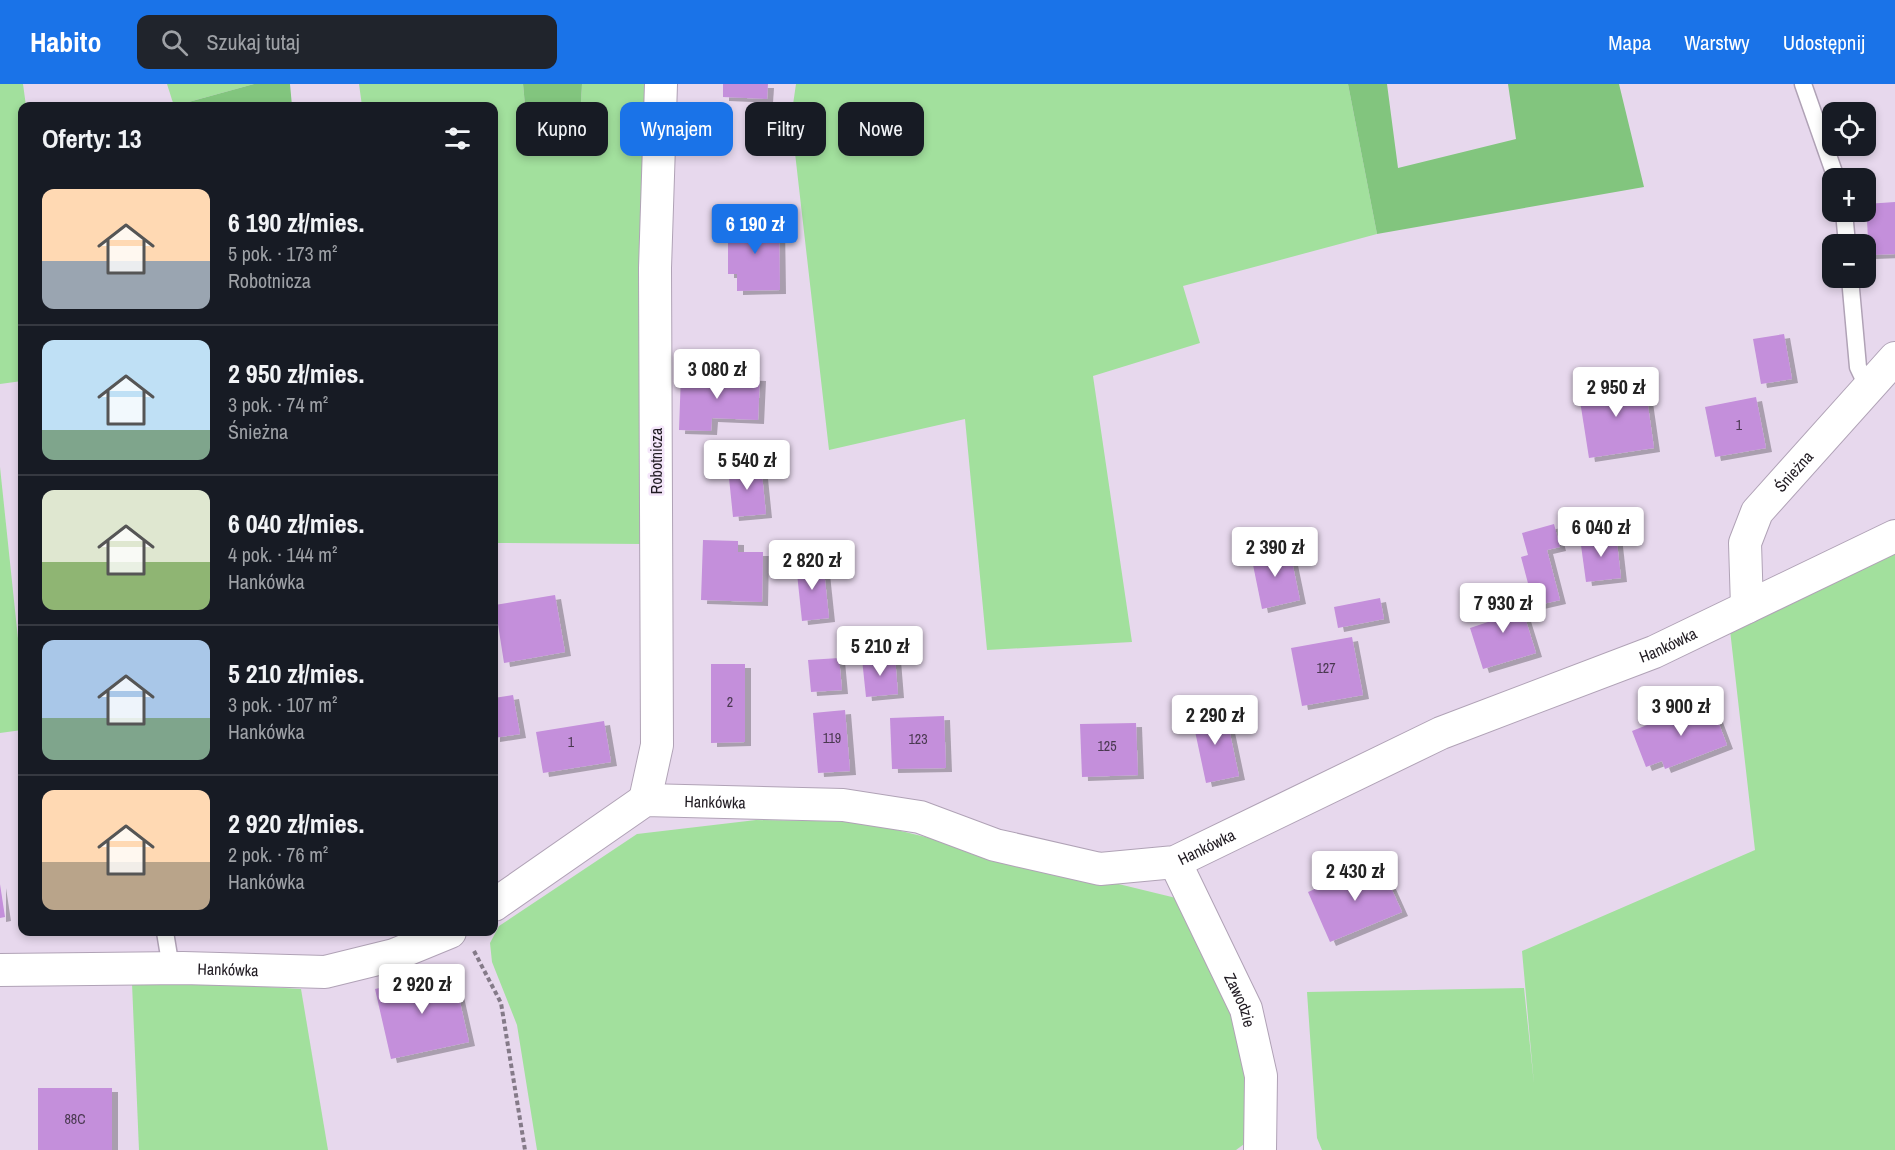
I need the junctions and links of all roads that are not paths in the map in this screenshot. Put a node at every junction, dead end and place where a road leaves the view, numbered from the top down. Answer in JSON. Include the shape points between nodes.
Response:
{"nodes":[{"id":1,"x":661,"y":84,"type":"edge"},
{"id":2,"x":1803,"y":84,"type":"edge"},
{"id":3,"x":1832,"y":168,"type":"edge"},
{"id":4,"x":1851,"y":288,"type":"edge"},
{"id":5,"x":1895,"y":358,"type":"edge"},
{"id":6,"x":1868,"y":388,"type":"junction"},
{"id":7,"x":1895,"y":536,"type":"edge"},
{"id":8,"x":1747,"y":608,"type":"junction"},
{"id":9,"x":645,"y":800,"type":"junction"},
{"id":10,"x":1174,"y":862,"type":"junction"},
{"id":11,"x":498,"y":902,"type":"edge"},
{"id":12,"x":166,"y":936,"type":"edge"},
{"id":13,"x":460,"y":937,"type":"edge"},
{"id":14,"x":171,"y":968,"type":"junction"},
{"id":15,"x":0,"y":970,"type":"edge"},
{"id":16,"x":1260,"y":1150,"type":"edge"}],
"edges":[{"from":1,"to":9,"type":"street","name":"Robotnicza","via":[[655,268],[657,745]]},
{"from":2,"to":3,"type":"lane"},
{"from":4,"to":6,"type":"lane","via":[[1858,367]]},
{"from":5,"to":6,"type":"street","name":"Śnieżna"},
{"from":6,"to":8,"type":"street","name":"Śnieżna","via":[[1757,512],[1745,543]]},
{"from":7,"to":8,"type":"street","name":"Hankówka"},
{"from":8,"to":10,"type":"street","name":"Hankówka","via":[[1654,652],[1441,733]]},
{"from":9,"to":10,"type":"street","name":"Hankówka","via":[[843,805],[920,817],[995,845],[1100,868]]},
{"from":9,"to":11,"type":"street"},
{"from":10,"to":16,"type":"street","name":"Zawodzie","via":[[1246,1009],[1261,1076]]},
{"from":12,"to":14,"type":"lane"},
{"from":13,"to":14,"type":"street","name":"Hankówka","via":[[325,972]]},
{"from":14,"to":15,"type":"street","name":"Hankówka"}]}
